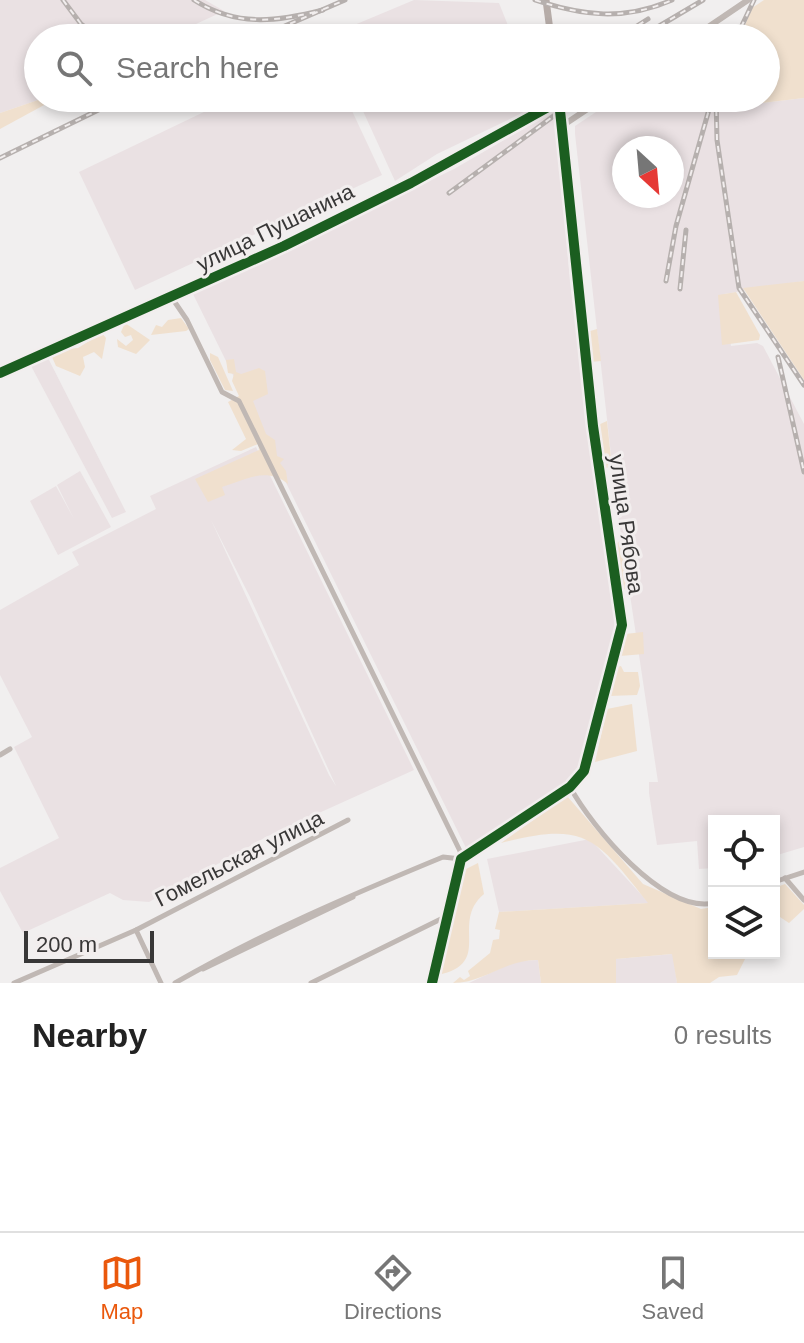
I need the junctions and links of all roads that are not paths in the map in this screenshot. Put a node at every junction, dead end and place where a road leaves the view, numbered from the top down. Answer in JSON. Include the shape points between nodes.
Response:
{"nodes":[{"id":1,"x":546,"y":0,"type":"edge"},
{"id":2,"x":748,"y":0,"type":"edge"},
{"id":3,"x":549,"y":24,"type":"edge"},
{"id":4,"x":713,"y":24,"type":"edge"},
{"id":5,"x":538,"y":112,"type":"edge"},
{"id":6,"x":560,"y":112,"type":"edge"},
{"id":7,"x":583,"y":112,"type":"edge"},
{"id":8,"x":562,"y":126,"type":"junction"},
{"id":9,"x":172,"y":298,"type":"junction"},
{"id":10,"x":0,"y":373,"type":"edge"},
{"id":11,"x":10,"y":749,"type":"dead end"},
{"id":12,"x":0,"y":755,"type":"edge"},
{"id":13,"x":570,"y":787,"type":"junction"},
{"id":14,"x":348,"y":820,"type":"dead end"},
{"id":15,"x":461,"y":859,"type":"junction"},
{"id":16,"x":804,"y":872,"type":"edge"},
{"id":17,"x":785,"y":878,"type":"junction"},
{"id":18,"x":780,"y":880,"type":"edge"},
{"id":19,"x":804,"y":900,"type":"edge"},
{"id":20,"x":708,"y":902,"type":"edge"},
{"id":21,"x":445,"y":917,"type":"junction"},
{"id":22,"x":136,"y":930,"type":"junction"},
{"id":23,"x":14,"y":983,"type":"edge"},
{"id":24,"x":161,"y":983,"type":"edge"},
{"id":25,"x":175,"y":983,"type":"edge"},
{"id":26,"x":311,"y":983,"type":"edge"},
{"id":27,"x":432,"y":983,"type":"edge"}],
"edges":[{"from":1,"to":3,"type":"main road"},
{"from":2,"to":4,"type":"street"},
{"from":5,"to":9,"type":"street","name":"улица Пушанина","via":[[411,183]]},
{"from":6,"to":8,"type":"street","name":"улица Рябова"},
{"from":7,"to":8,"type":"street"},
{"from":8,"to":13,"type":"street","name":"улица Рябова","via":[[593,426],[622,625],[584,771]]},
{"from":9,"to":10,"type":"street","name":"улица Пушанина"},
{"from":9,"to":15,"type":"street","via":[[222,392],[239,401]]},
{"from":11,"to":12,"type":"street"},
{"from":13,"to":15,"type":"street","name":"улица Рябова"},
{"from":13,"to":20,"type":"street","via":[[583,810],[647,882]]},
{"from":14,"to":22,"type":"street","name":"Гомельская улица"},
{"from":15,"to":21,"type":"street"},
{"from":15,"to":25,"type":"street","via":[[443,857],[371,887]]},
{"from":16,"to":17,"type":"street"},
{"from":17,"to":18,"type":"street"},
{"from":17,"to":19,"type":"street"},
{"from":21,"to":26,"type":"street"},
{"from":21,"to":27,"type":"street"},
{"from":22,"to":23,"type":"street","name":"Гомельская улица"},
{"from":22,"to":24,"type":"street"}]}
